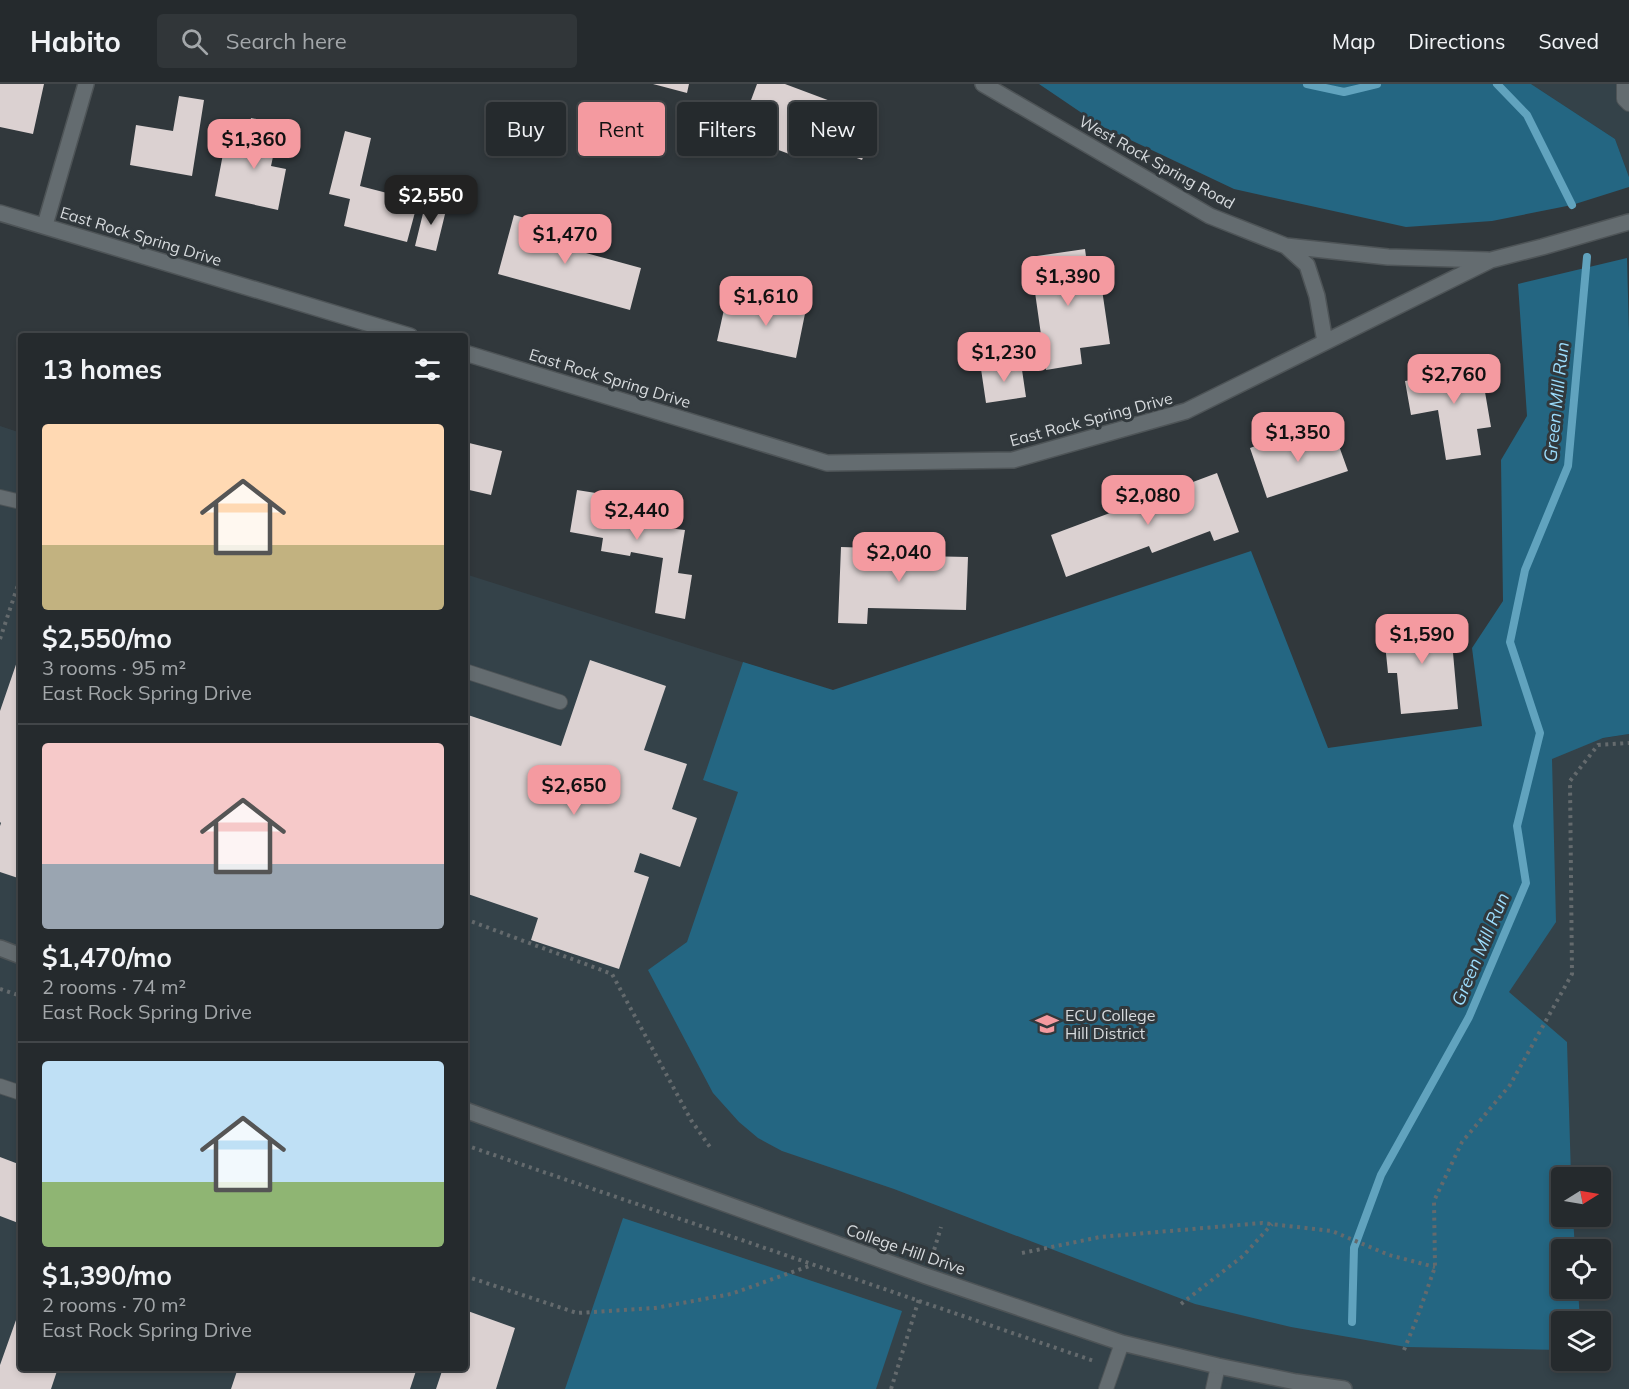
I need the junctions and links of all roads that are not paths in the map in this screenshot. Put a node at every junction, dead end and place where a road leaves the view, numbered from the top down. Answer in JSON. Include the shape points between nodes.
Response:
{"nodes":[{"id":1,"x":86,"y":84,"type":"edge"},
{"id":2,"x":983,"y":84,"type":"edge"},
{"id":3,"x":1624,"y":84,"type":"edge"},
{"id":4,"x":1629,"y":104,"type":"edge"},
{"id":5,"x":0,"y":213,"type":"edge"},
{"id":6,"x":1629,"y":222,"type":"edge"},
{"id":7,"x":45,"y":225,"type":"junction"},
{"id":8,"x":1286,"y":246,"type":"junction"},
{"id":9,"x":1491,"y":260,"type":"junction"},
{"id":10,"x":400,"y":333,"type":"edge"},
{"id":11,"x":1325,"y":342,"type":"junction"},
{"id":12,"x":468,"y":354,"type":"edge"},
{"id":13,"x":0,"y":497,"type":"edge"},
{"id":14,"x":18,"y":501,"type":"edge"},
{"id":15,"x":468,"y":672,"type":"edge"},
{"id":16,"x":560,"y":702,"type":"dead end"},
{"id":17,"x":0,"y":948,"type":"edge"},
{"id":18,"x":18,"y":955,"type":"edge"},
{"id":19,"x":0,"y":1086,"type":"edge"},
{"id":20,"x":18,"y":1093,"type":"edge"},
{"id":21,"x":468,"y":1111,"type":"edge"},
{"id":22,"x":1122,"y":1342,"type":"junction"},
{"id":23,"x":1218,"y":1366,"type":"junction"},
{"id":24,"x":1106,"y":1389,"type":"edge"},
{"id":25,"x":1213,"y":1389,"type":"edge"},
{"id":26,"x":1344,"y":1389,"type":"edge"}],
"edges":[{"from":1,"to":7,"type":"street"},
{"from":2,"to":8,"type":"street","name":"West Rock Spring Road","via":[[1210,216]]},
{"from":3,"to":4,"type":"lane","via":[[1624,99]]},
{"from":5,"to":7,"type":"street","name":"East Rock Spring Drive"},
{"from":6,"to":9,"type":"street","name":"East Rock Spring Drive"},
{"from":7,"to":10,"type":"street","name":"East Rock Spring Drive"},
{"from":8,"to":9,"type":"street","name":"West Rock Spring Road","via":[[1388,257]]},
{"from":8,"to":11,"type":"street","name":"West Rock Spring Road","via":[[1307,265]]},
{"from":9,"to":11,"type":"street","name":"East Rock Spring Drive"},
{"from":11,"to":12,"type":"street","name":"East Rock Spring Drive","via":[[1186,411],[1013,460],[827,463]]},
{"from":13,"to":14,"type":"lane"},
{"from":15,"to":16,"type":"lane"},
{"from":17,"to":18,"type":"street"},
{"from":19,"to":20,"type":"lane"},
{"from":21,"to":22,"type":"street","name":"College Hill Drive","via":[[926,1276]]},
{"from":22,"to":23,"type":"street","name":"College Hill Drive"},
{"from":22,"to":24,"type":"lane"},
{"from":23,"to":25,"type":"lane"},
{"from":23,"to":26,"type":"street","name":"College Hill Drive"}]}
